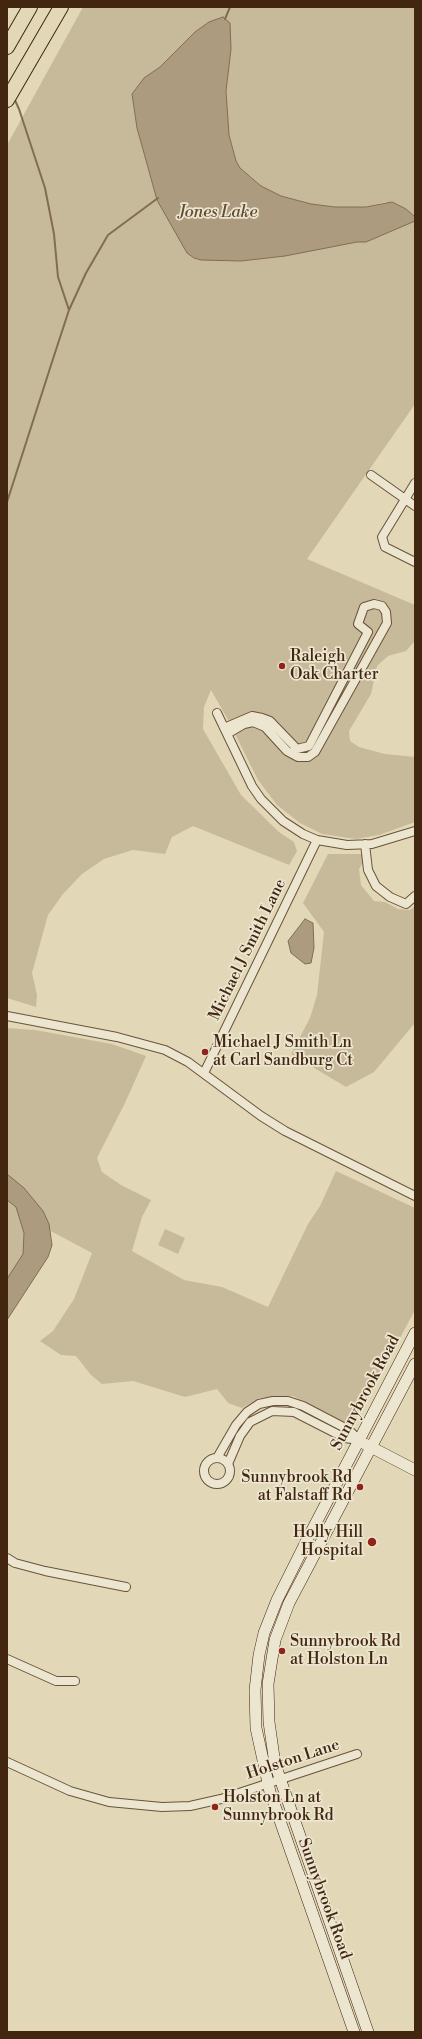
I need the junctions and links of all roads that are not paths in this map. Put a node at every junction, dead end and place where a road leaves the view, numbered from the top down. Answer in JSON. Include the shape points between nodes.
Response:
{"nodes":[{"id":1,"x":30,"y":7,"type":"edge"},
{"id":2,"x":61,"y":7,"type":"edge"},
{"id":3,"x":7,"y":47,"type":"edge"},
{"id":4,"x":7,"y":100,"type":"edge"},
{"id":5,"x":371,"y":475,"type":"dead end"},
{"id":6,"x":415,"y":483,"type":"edge"},
{"id":7,"x":405,"y":498,"type":"junction"},
{"id":8,"x":415,"y":506,"type":"edge"},
{"id":9,"x":415,"y":562,"type":"edge"},
{"id":10,"x":217,"y":713,"type":"dead end"},
{"id":11,"x":226,"y":731,"type":"junction"},
{"id":12,"x":415,"y":831,"type":"edge"},
{"id":13,"x":317,"y":840,"type":"junction"},
{"id":14,"x":365,"y":844,"type":"junction"},
{"id":15,"x":415,"y":896,"type":"edge"},
{"id":16,"x":7,"y":1016,"type":"edge"},
{"id":17,"x":204,"y":1073,"type":"junction"},
{"id":18,"x":415,"y":1196,"type":"edge"},
{"id":19,"x":415,"y":1333,"type":"edge"},
{"id":20,"x":415,"y":1364,"type":"edge"},
{"id":21,"x":359,"y":1440,"type":"junction"},
{"id":22,"x":371,"y":1447,"type":"junction"},
{"id":23,"x":217,"y":1458,"type":"junction"},
{"id":24,"x":228,"y":1464,"type":"junction"},
{"id":25,"x":415,"y":1470,"type":"edge"},
{"id":26,"x":7,"y":1558,"type":"edge"},
{"id":27,"x":126,"y":1587,"type":"dead end"},
{"id":28,"x":7,"y":1659,"type":"edge"},
{"id":29,"x":75,"y":1682,"type":"dead end"},
{"id":30,"x":357,"y":1754,"type":"dead end"},
{"id":31,"x":7,"y":1762,"type":"edge"},
{"id":32,"x":280,"y":1779,"type":"junction"},
{"id":33,"x":268,"y":1783,"type":"junction"},
{"id":34,"x":317,"y":1923,"type":"junction"},
{"id":35,"x":335,"y":1938,"type":"junction"},
{"id":36,"x":354,"y":2032,"type":"edge"},
{"id":37,"x":368,"y":2032,"type":"edge"}],
"edges":[{"from":1,"to":3,"type":"highway"},
{"from":2,"to":4,"type":"highway"},
{"from":5,"to":7,"type":"street"},
{"from":6,"to":7,"type":"street"},
{"from":7,"to":8,"type":"street"},
{"from":7,"to":9,"type":"street","via":[[382,533],[382,540],[385,547]]},
{"from":10,"to":11,"type":"street"},
{"from":11,"to":11,"type":"street","via":[[253,722],[265,727],[287,751],[298,757],[308,757],[315,752],[387,623],[386,612],[382,606],[374,604],[364,607],[358,624],[368,632],[309,746],[297,749],[270,721],[252,716]]},
{"from":11,"to":13,"type":"street","via":[[252,786],[261,798],[283,821]]},
{"from":12,"to":14,"type":"street"},
{"from":13,"to":14,"type":"street","via":[[332,844]]},
{"from":13,"to":17,"type":"street","name":"Michael J Smith Lane"},
{"from":14,"to":15,"type":"street","via":[[368,870],[376,886],[390,897],[406,904]]},
{"from":16,"to":17,"type":"street","via":[[141,1042],[165,1050]]},
{"from":17,"to":18,"type":"street","via":[[285,1131]]},
{"from":19,"to":21,"type":"main road","name":"Sunnybrook Road"},
{"from":20,"to":22,"type":"main road","name":"Sunnybrook Road"},
{"from":21,"to":22,"type":"main road"},
{"from":21,"to":23,"type":"street","via":[[349,1430],[303,1406],[288,1401],[273,1401],[258,1404],[247,1412],[236,1425]]},
{"from":21,"to":24,"type":"street","via":[[344,1438],[294,1412],[272,1411],[250,1422],[240,1436]]},
{"from":21,"to":33,"type":"main road","name":"Sunnybrook Road","via":[[293,1566],[264,1633],[255,1690],[256,1728]]},
{"from":22,"to":25,"type":"main road"},
{"from":22,"to":32,"type":"main road","name":"Sunnybrook Road","via":[[289,1603],[275,1640],[268,1701],[272,1746]]},
{"from":23,"to":24,"type":"street"},
{"from":23,"to":24,"type":"street","via":[[210,1460],[205,1466],[204,1473],[210,1482],[218,1484],[226,1480],[230,1472]]},
{"from":26,"to":27,"type":"street","via":[[14,1564]]},
{"from":28,"to":29,"type":"street","via":[[56,1682]]},
{"from":30,"to":32,"type":"street","name":"Holston Lane"},
{"from":31,"to":33,"type":"street","name":"Holston Lane","via":[[70,1791],[109,1802],[148,1807],[190,1806],[221,1800]]},
{"from":32,"to":33,"type":"street","name":"Holston Lane"},
{"from":32,"to":35,"type":"main road","name":"Sunnybrook Road"},
{"from":33,"to":34,"type":"main road","name":"Sunnybrook Road","via":[[277,1816]]},
{"from":34,"to":35,"type":"main road","via":[[324,1924]]},
{"from":34,"to":36,"type":"main road","name":"Sunnybrook Road"},
{"from":35,"to":37,"type":"main road","name":"Sunnybrook Road"}]}
